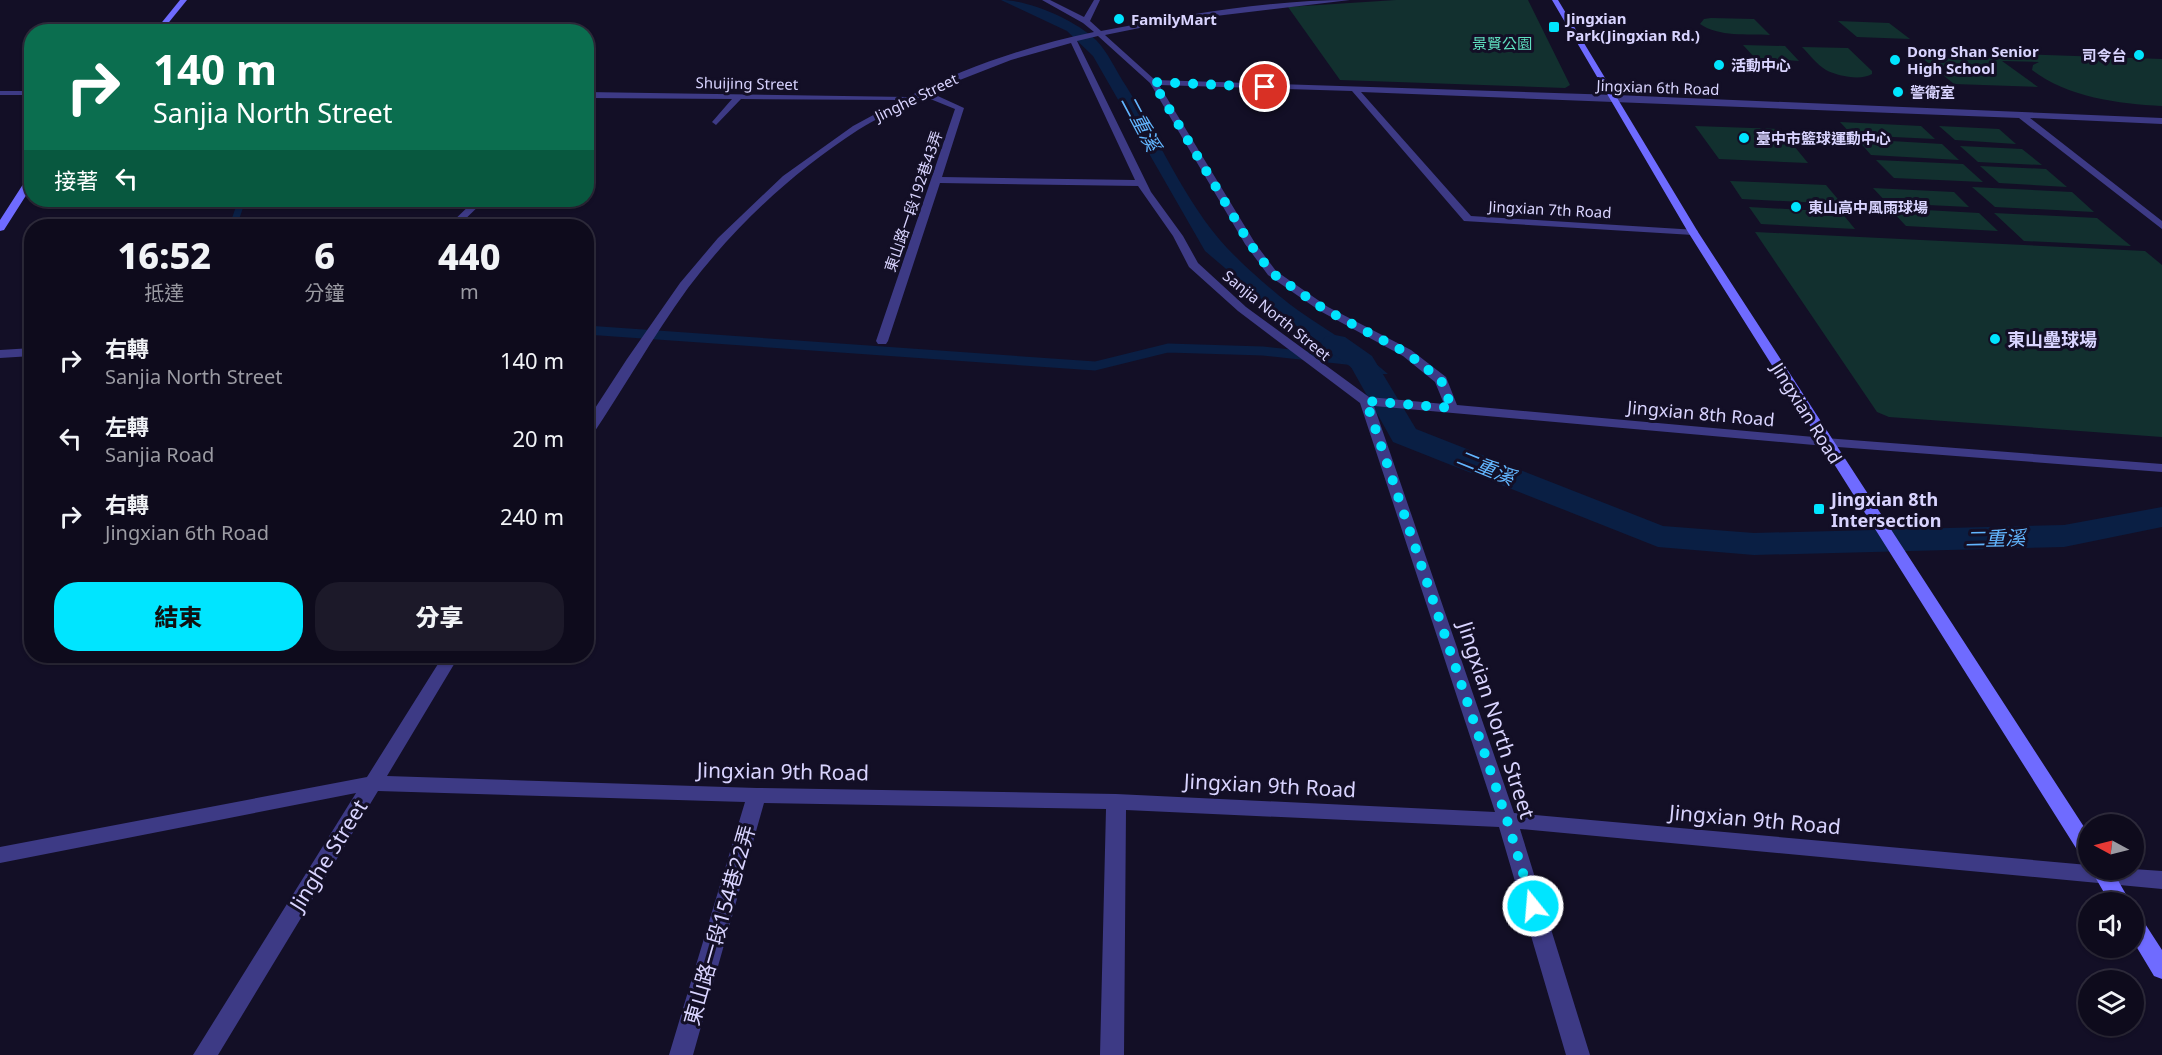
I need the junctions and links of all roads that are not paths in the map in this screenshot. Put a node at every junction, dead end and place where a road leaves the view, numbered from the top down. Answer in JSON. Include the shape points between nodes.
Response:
{"nodes":[{"id":1,"x":184,"y":0,"type":"edge"},
{"id":2,"x":1045,"y":0,"type":"edge"},
{"id":3,"x":1097,"y":0,"type":"edge"},
{"id":4,"x":1347,"y":0,"type":"edge"},
{"id":5,"x":1555,"y":0,"type":"edge"},
{"id":6,"x":1311,"y":1,"type":"edge"},
{"id":7,"x":1086,"y":21,"type":"junction"},
{"id":8,"x":163,"y":24,"type":"edge"},
{"id":9,"x":1101,"y":32,"type":"junction"},
{"id":10,"x":1073,"y":40,"type":"junction"},
{"id":11,"x":1153,"y":82,"type":"junction"},
{"id":12,"x":1355,"y":90,"type":"junction"},
{"id":13,"x":0,"y":93,"type":"edge"},
{"id":14,"x":24,"y":93,"type":"edge"},
{"id":15,"x":924,"y":93,"type":"junction"},
{"id":16,"x":594,"y":94,"type":"edge"},
{"id":17,"x":739,"y":96,"type":"junction"},
{"id":18,"x":907,"y":98,"type":"junction"},
{"id":19,"x":1616,"y":98,"type":"junction"},
{"id":20,"x":2022,"y":116,"type":"junction"},
{"id":21,"x":716,"y":122,"type":"dead end"},
{"id":22,"x":2162,"y":122,"type":"edge"},
{"id":23,"x":936,"y":180,"type":"junction"},
{"id":24,"x":1141,"y":183,"type":"junction"},
{"id":25,"x":24,"y":190,"type":"edge"},
{"id":26,"x":473,"y":207,"type":"edge"},
{"id":27,"x":460,"y":219,"type":"edge"},
{"id":28,"x":2162,"y":226,"type":"edge"},
{"id":29,"x":0,"y":228,"type":"edge"},
{"id":30,"x":1693,"y":232,"type":"junction"},
{"id":31,"x":882,"y":341,"type":"dead end"},
{"id":32,"x":24,"y":352,"type":"edge"},
{"id":33,"x":0,"y":354,"type":"edge"},
{"id":34,"x":1366,"y":401,"type":"junction"},
{"id":35,"x":1452,"y":408,"type":"junction"},
{"id":36,"x":594,"y":422,"type":"edge"},
{"id":37,"x":1826,"y":442,"type":"junction"},
{"id":38,"x":2162,"y":468,"type":"edge"},
{"id":39,"x":447,"y":663,"type":"edge"},
{"id":40,"x":372,"y":783,"type":"junction"},
{"id":41,"x":757,"y":795,"type":"junction"},
{"id":42,"x":1116,"y":802,"type":"junction"},
{"id":43,"x":1507,"y":820,"type":"junction"},
{"id":44,"x":2078,"y":834,"type":"edge"},
{"id":45,"x":0,"y":855,"type":"edge"},
{"id":46,"x":2078,"y":870,"type":"edge"},
{"id":47,"x":2144,"y":878,"type":"edge"},
{"id":48,"x":2162,"y":880,"type":"edge"},
{"id":49,"x":2144,"y":940,"type":"edge"},
{"id":50,"x":2162,"y":969,"type":"edge"},
{"id":51,"x":204,"y":1055,"type":"edge"},
{"id":52,"x":681,"y":1055,"type":"edge"},
{"id":53,"x":1112,"y":1055,"type":"edge"},
{"id":54,"x":1578,"y":1055,"type":"edge"}],
"edges":[{"from":1,"to":8,"type":"street"},
{"from":2,"to":7,"type":"street"},
{"from":3,"to":7,"type":"street"},
{"from":4,"to":6,"type":"street","name":"Jinghe Street"},
{"from":5,"to":19,"type":"street","name":"Jingxian Road"},
{"from":6,"to":9,"type":"street","name":"Jinghe Street"},
{"from":7,"to":9,"type":"street"},
{"from":9,"to":10,"type":"street","name":"Jinghe Street"},
{"from":9,"to":11,"type":"street"},
{"from":10,"to":15,"type":"street","name":"Jinghe Street","via":[[981,67]]},
{"from":10,"to":24,"type":"street","name":"Sanjia North Street"},
{"from":11,"to":12,"type":"street","name":"Jingxian 6th Road"},
{"from":11,"to":35,"type":"street","via":[[1250,244],[1272,273],[1324,309],[1407,353],[1441,380]]},
{"from":12,"to":19,"type":"street","name":"Jingxian 6th Road"},
{"from":12,"to":30,"type":"street","name":"Jingxian 7th Road","via":[[1468,219]]},
{"from":13,"to":14,"type":"street"},
{"from":15,"to":18,"type":"street","name":"Jinghe Street"},
{"from":15,"to":23,"type":"street","name":"東山路一段192巷43弄","via":[[960,108]]},
{"from":16,"to":17,"type":"street","name":"Shuijing Street"},
{"from":17,"to":18,"type":"street","name":"Shuijing Street"},
{"from":17,"to":21,"type":"street"},
{"from":18,"to":36,"type":"street","name":"Jinghe Street","via":[[817,154],[780,183],[722,240],[668,306]]},
{"from":19,"to":20,"type":"street","name":"Jingxian 6th Road"},
{"from":19,"to":30,"type":"street","name":"Jingxian Road"},
{"from":20,"to":22,"type":"street","name":"Jingxian 6th Road"},
{"from":20,"to":28,"type":"street"},
{"from":23,"to":24,"type":"street"},
{"from":23,"to":31,"type":"street","name":"東山路一段192巷43弄"},
{"from":24,"to":34,"type":"street","name":"Sanjia North Street","via":[[1194,265],[1279,339]]},
{"from":25,"to":29,"type":"street"},
{"from":26,"to":27,"type":"street"},
{"from":30,"to":37,"type":"street","name":"Jingxian Road"},
{"from":32,"to":33,"type":"street"},
{"from":34,"to":35,"type":"street"},
{"from":34,"to":43,"type":"street","name":"Jingxian North Street"},
{"from":35,"to":37,"type":"street","name":"Jingxian 8th Road"},
{"from":37,"to":38,"type":"street","name":"Jingxian 8th Road"},
{"from":37,"to":44,"type":"street","name":"Jingxian Road"},
{"from":39,"to":40,"type":"street","name":"Jinghe Street"},
{"from":40,"to":41,"type":"street","name":"Jingxian 9th Road"},
{"from":40,"to":45,"type":"street","name":"Jingxian 9th Road"},
{"from":40,"to":51,"type":"street","name":"Jinghe Street"},
{"from":41,"to":42,"type":"street","name":"Jingxian 9th Road"},
{"from":41,"to":52,"type":"street","name":"東山路一段154巷22弄"},
{"from":42,"to":43,"type":"street","name":"Jingxian 9th Road"},
{"from":42,"to":53,"type":"street"},
{"from":43,"to":46,"type":"street","name":"Jingxian 9th Road"},
{"from":43,"to":54,"type":"street","name":"Jingxian North Street"},
{"from":47,"to":48,"type":"street","name":"Jingxian 9th Road"},
{"from":49,"to":50,"type":"street"}]}
